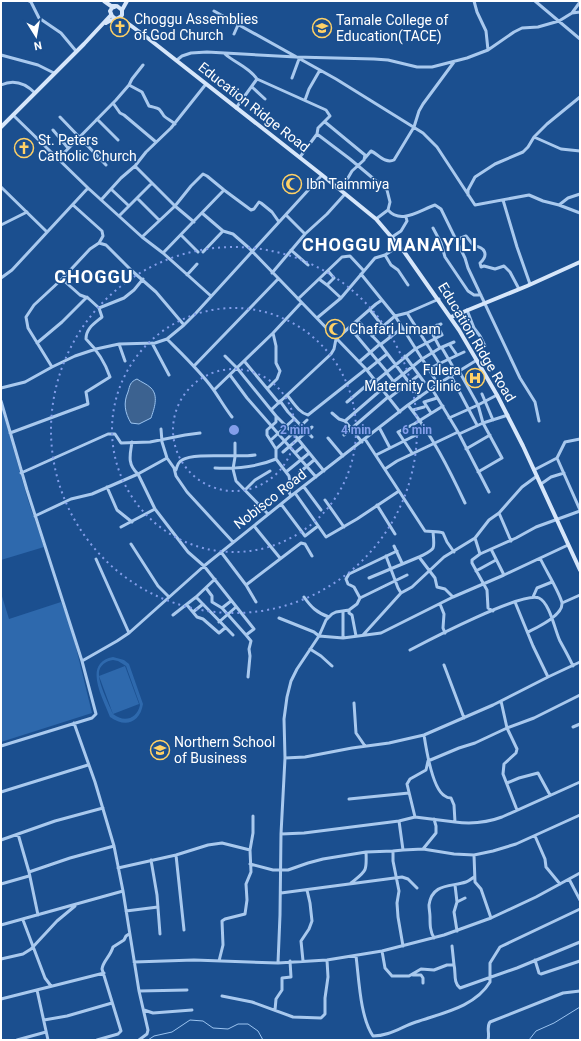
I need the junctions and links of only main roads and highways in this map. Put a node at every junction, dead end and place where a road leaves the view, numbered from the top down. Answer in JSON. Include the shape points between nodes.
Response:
{"nodes":[{"id":1,"x":104,"y":1,"type":"edge"},
{"id":2,"x":126,"y":1,"type":"edge"},
{"id":3,"x":116,"y":6,"type":"junction"},
{"id":4,"x":122,"y":11,"type":"junction"},
{"id":5,"x":111,"y":13,"type":"junction"},
{"id":6,"x":117,"y":18,"type":"junction"},
{"id":7,"x":100,"y":28,"type":"junction"},
{"id":8,"x":136,"y":28,"type":"junction"},
{"id":9,"x":1,"y":127,"type":"edge"},
{"id":10,"x":580,"y":262,"type":"edge"},
{"id":11,"x":451,"y":317,"type":"junction"},
{"id":12,"x":580,"y":570,"type":"edge"}],
"edges":[{"from":1,"to":3,"type":"main road"},
{"from":1,"to":5,"type":"main road"},
{"from":2,"to":3,"type":"main road"},
{"from":2,"to":4,"type":"main road"},
{"from":3,"to":4,"type":"main road"},
{"from":3,"to":5,"type":"main road","via":[[112,8]]},
{"from":4,"to":6,"type":"main road","via":[[122,15]]},
{"from":4,"to":8,"type":"main road","name":"Education Ridge Road"},
{"from":5,"to":6,"type":"main road"},
{"from":5,"to":7,"type":"main road"},
{"from":6,"to":7,"type":"main road"},
{"from":6,"to":8,"type":"main road","name":"Education Ridge Road"},
{"from":7,"to":9,"type":"main road"},
{"from":8,"to":11,"type":"main road","name":"Education Ridge Road","via":[[376,219]]},
{"from":10,"to":11,"type":"main road"},
{"from":11,"to":12,"type":"main road","name":"Education Ridge Road","via":[[508,415]]}]}
